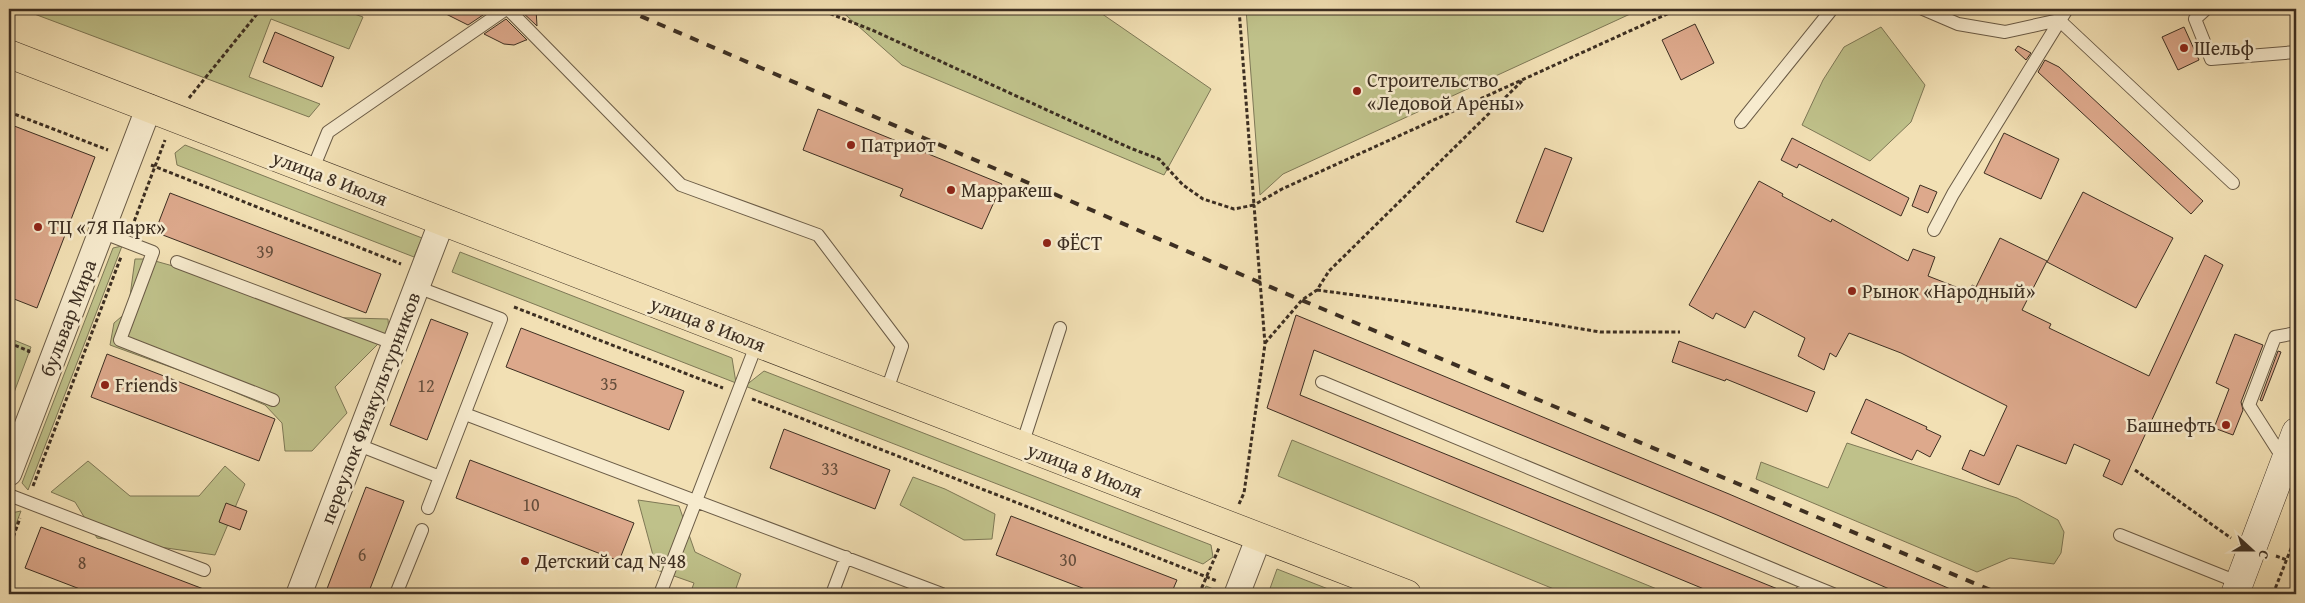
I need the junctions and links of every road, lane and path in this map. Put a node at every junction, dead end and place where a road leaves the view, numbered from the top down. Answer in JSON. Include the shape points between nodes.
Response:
{"nodes":[{"id":1,"x":261,"y":9,"type":"edge"},
{"id":2,"x":507,"y":9,"type":"edge"},
{"id":3,"x":818,"y":9,"type":"edge"},
{"id":4,"x":1240,"y":9,"type":"edge"},
{"id":5,"x":1678,"y":9,"type":"edge"},
{"id":6,"x":1832,"y":9,"type":"edge"},
{"id":7,"x":1923,"y":9,"type":"edge"},
{"id":8,"x":2067,"y":9,"type":"edge"},
{"id":9,"x":2206,"y":9,"type":"edge"},
{"id":10,"x":2059,"y":20,"type":"junction"},
{"id":11,"x":2296,"y":52,"type":"edge"},
{"id":12,"x":9,"y":54,"type":"edge"},
{"id":13,"x":1526,"y":77,"type":"junction"},
{"id":14,"x":9,"y":112,"type":"edge"},
{"id":15,"x":162,"y":112,"type":"junction"},
{"id":16,"x":1741,"y":122,"type":"dead end"},
{"id":17,"x":130,"y":158,"type":"junction"},
{"id":18,"x":154,"y":166,"type":"junction"},
{"id":19,"x":312,"y":171,"type":"junction"},
{"id":20,"x":2233,"y":183,"type":"dead end"},
{"id":21,"x":1254,"y":205,"type":"junction"},
{"id":22,"x":442,"y":221,"type":"junction"},
{"id":23,"x":1934,"y":230,"type":"dead end"},
{"id":24,"x":101,"y":232,"type":"junction"},
{"id":25,"x":127,"y":242,"type":"junction"},
{"id":26,"x":177,"y":262,"type":"dead end"},
{"id":27,"x":420,"y":279,"type":"junction"},
{"id":28,"x":1318,"y":290,"type":"junction"},
{"id":29,"x":506,"y":304,"type":"dead end"},
{"id":30,"x":1060,"y":328,"type":"dead end"},
{"id":31,"x":1680,"y":332,"type":"dead end"},
{"id":32,"x":2296,"y":333,"type":"edge"},
{"id":33,"x":9,"y":343,"type":"edge"},
{"id":34,"x":757,"y":343,"type":"junction"},
{"id":35,"x":395,"y":344,"type":"junction"},
{"id":36,"x":1265,"y":344,"type":"junction"},
{"id":37,"x":26,"y":360,"type":"dead end"},
{"id":38,"x":1322,"y":382,"type":"dead end"},
{"id":39,"x":886,"y":393,"type":"junction"},
{"id":40,"x":737,"y":394,"type":"junction"},
{"id":41,"x":273,"y":400,"type":"dead end"},
{"id":42,"x":465,"y":414,"type":"junction"},
{"id":43,"x":2296,"y":432,"type":"edge"},
{"id":44,"x":356,"y":444,"type":"junction"},
{"id":45,"x":1022,"y":445,"type":"junction"},
{"id":46,"x":2285,"y":462,"type":"junction"},
{"id":47,"x":2135,"y":470,"type":"dead end"},
{"id":48,"x":9,"y":473,"type":"edge"},
{"id":49,"x":440,"y":477,"type":"junction"},
{"id":50,"x":9,"y":495,"type":"edge"},
{"id":51,"x":27,"y":501,"type":"junction"},
{"id":52,"x":696,"y":502,"type":"junction"},
{"id":53,"x":428,"y":508,"type":"dead end"},
{"id":54,"x":1229,"y":526,"type":"junction"},
{"id":55,"x":422,"y":530,"type":"dead end"},
{"id":56,"x":2120,"y":535,"type":"dead end"},
{"id":57,"x":2296,"y":536,"type":"edge"},
{"id":58,"x":1259,"y":537,"type":"junction"},
{"id":59,"x":2253,"y":548,"type":"junction"},
{"id":60,"x":9,"y":549,"type":"edge"},
{"id":61,"x":846,"y":557,"type":"junction"},
{"id":62,"x":2287,"y":560,"type":"junction"},
{"id":63,"x":204,"y":570,"type":"dead end"},
{"id":64,"x":1206,"y":575,"type":"junction"},
{"id":65,"x":1804,"y":589,"type":"edge"},
{"id":66,"x":2237,"y":589,"type":"edge"},
{"id":67,"x":299,"y":594,"type":"edge"},
{"id":68,"x":396,"y":594,"type":"edge"},
{"id":69,"x":660,"y":594,"type":"edge"},
{"id":70,"x":832,"y":594,"type":"edge"},
{"id":71,"x":942,"y":594,"type":"edge"},
{"id":72,"x":1199,"y":594,"type":"edge"},
{"id":73,"x":1237,"y":594,"type":"edge"},
{"id":74,"x":1407,"y":594,"type":"edge"},
{"id":75,"x":1833,"y":594,"type":"edge"},
{"id":76,"x":2273,"y":594,"type":"edge"}],
"edges":[{"from":1,"to":15,"type":"path"},
{"from":2,"to":19,"type":"lane","via":[[328,132]]},
{"from":2,"to":39,"type":"lane","via":[[681,184],[818,234],[902,346]]},
{"from":3,"to":21,"type":"path","via":[[872,30],[1159,159],[1182,184],[1203,199],[1234,209]]},
{"from":4,"to":21,"type":"path"},
{"from":5,"to":13,"type":"path"},
{"from":6,"to":16,"type":"lane"},
{"from":7,"to":10,"type":"lane","via":[[1958,24],[2005,32]]},
{"from":8,"to":10,"type":"lane"},
{"from":9,"to":11,"type":"lane","via":[[2196,19],[2211,59]]},
{"from":10,"to":20,"type":"lane"},
{"from":10,"to":23,"type":"lane"},
{"from":12,"to":15,"type":"main road","name":"улица 8 Июля"},
{"from":13,"to":21,"type":"path","via":[[1282,188]]},
{"from":13,"to":28,"type":"path","via":[[1329,271]]},
{"from":14,"to":17,"type":"path"},
{"from":15,"to":17,"type":"street","name":"бульвар Мира"},
{"from":15,"to":18,"type":"path"},
{"from":15,"to":19,"type":"main road","name":"улица 8 Июля"},
{"from":17,"to":18,"type":"path"},
{"from":17,"to":24,"type":"street","name":"бульвар Мира"},
{"from":18,"to":25,"type":"path"},
{"from":18,"to":27,"type":"path"},
{"from":19,"to":22,"type":"main road","name":"улица 8 Июля"},
{"from":21,"to":36,"type":"path"},
{"from":22,"to":27,"type":"street","name":"переулок Физкультурников"},
{"from":22,"to":34,"type":"main road","name":"улица 8 Июля"},
{"from":24,"to":25,"type":"lane"},
{"from":24,"to":48,"type":"street","name":"бульвар Мира"},
{"from":25,"to":41,"type":"lane","via":[[152,252],[120,340]]},
{"from":25,"to":51,"type":"path"},
{"from":26,"to":35,"type":"lane"},
{"from":27,"to":35,"type":"street","name":"переулок Физкультурников"},
{"from":27,"to":42,"type":"lane","via":[[502,319]]},
{"from":28,"to":31,"type":"path","via":[[1600,332]]},
{"from":28,"to":36,"type":"path","via":[[1302,300]]},
{"from":29,"to":40,"type":"path"},
{"from":30,"to":45,"type":"lane"},
{"from":32,"to":46,"type":"lane","via":[[2275,336],[2249,405]]},
{"from":33,"to":37,"type":"path","via":[[29,351]]},
{"from":34,"to":39,"type":"main road","name":"улица 8 Июля"},
{"from":34,"to":40,"type":"lane"},
{"from":35,"to":44,"type":"street","name":"переулок Физкультурников"},
{"from":36,"to":54,"type":"path","via":[[1244,493]]},
{"from":38,"to":65,"type":"lane"},
{"from":39,"to":45,"type":"main road","name":"улица 8 Июля"},
{"from":40,"to":52,"type":"lane"},
{"from":40,"to":64,"type":"path"},
{"from":42,"to":49,"type":"lane"},
{"from":42,"to":52,"type":"lane"},
{"from":43,"to":46,"type":"street"},
{"from":44,"to":49,"type":"lane"},
{"from":44,"to":67,"type":"street","name":"переулок Физкультурников"},
{"from":45,"to":54,"type":"main road","name":"улица 8 Июля"},
{"from":46,"to":59,"type":"street"},
{"from":47,"to":59,"type":"path","via":[[2235,541]]},
{"from":49,"to":53,"type":"lane"},
{"from":50,"to":51,"type":"lane"},
{"from":51,"to":60,"type":"path"},
{"from":51,"to":63,"type":"lane"},
{"from":52,"to":61,"type":"lane"},
{"from":52,"to":69,"type":"lane"},
{"from":54,"to":58,"type":"main road","name":"улица 8 Июля"},
{"from":54,"to":64,"type":"path"},
{"from":55,"to":68,"type":"lane"},
{"from":56,"to":66,"type":"lane"},
{"from":57,"to":62,"type":"path"},
{"from":58,"to":73,"type":"street"},
{"from":58,"to":74,"type":"main road","name":"улица 8 Июля"},
{"from":59,"to":62,"type":"path"},
{"from":59,"to":66,"type":"street"},
{"from":61,"to":70,"type":"lane"},
{"from":61,"to":71,"type":"lane"},
{"from":62,"to":76,"type":"path"},
{"from":64,"to":72,"type":"path"},
{"from":65,"to":75,"type":"lane"}]}
